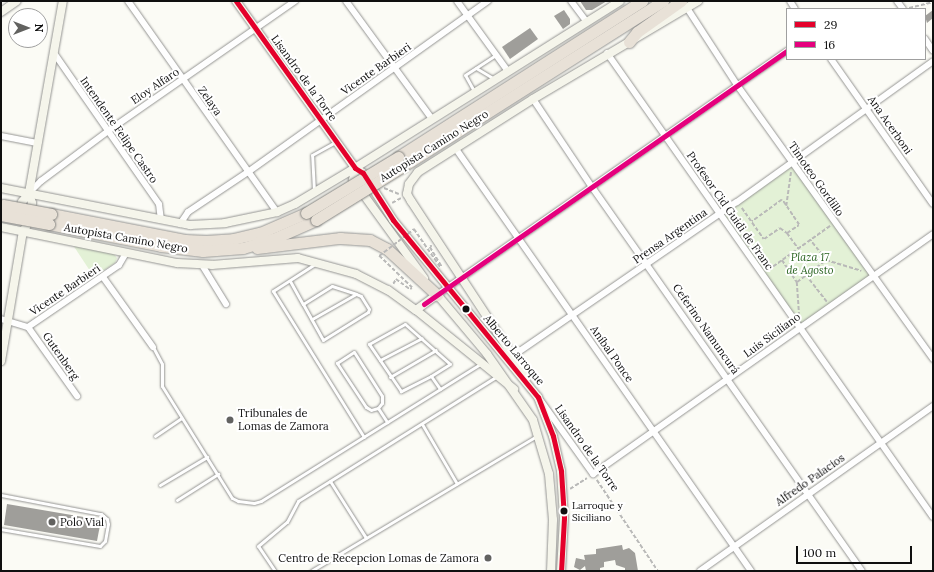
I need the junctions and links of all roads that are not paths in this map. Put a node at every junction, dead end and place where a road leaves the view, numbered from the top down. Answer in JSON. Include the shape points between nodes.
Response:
{"nodes":[{"id":1,"x":17,"y":1,"type":"edge"},
{"id":2,"x":63,"y":1,"type":"edge"},
{"id":3,"x":128,"y":1,"type":"edge"},
{"id":4,"x":236,"y":1,"type":"edge"},
{"id":5,"x":295,"y":1,"type":"edge"},
{"id":6,"x":346,"y":1,"type":"edge"},
{"id":7,"x":458,"y":1,"type":"edge"},
{"id":8,"x":488,"y":1,"type":"edge"},
{"id":9,"x":571,"y":1,"type":"edge"},
{"id":10,"x":620,"y":1,"type":"edge"},
{"id":11,"x":642,"y":1,"type":"edge"},
{"id":12,"x":663,"y":1,"type":"edge"},
{"id":13,"x":698,"y":1,"type":"edge"},
{"id":14,"x":684,"y":5,"type":"edge"},
{"id":15,"x":4,"y":7,"type":"edge"},
{"id":16,"x":467,"y":15,"type":"junction"},
{"id":17,"x":586,"y":22,"type":"junction"},
{"id":18,"x":255,"y":29,"type":"junction"},
{"id":19,"x":926,"y":40,"type":"edge"},
{"id":20,"x":629,"y":42,"type":"joint"},
{"id":21,"x":933,"y":51,"type":"edge"},
{"id":22,"x":786,"y":52,"type":"edge"},
{"id":23,"x":54,"y":53,"type":"junction"},
{"id":24,"x":607,"y":53,"type":"junction"},
{"id":25,"x":496,"y":55,"type":"junction"},
{"id":26,"x":832,"y":60,"type":"edge"},
{"id":27,"x":933,"y":61,"type":"edge"},
{"id":28,"x":395,"y":68,"type":"junction"},
{"id":29,"x":476,"y":68,"type":"junction"},
{"id":30,"x":507,"y":70,"type":"junction"},
{"id":31,"x":494,"y":79,"type":"junction"},
{"id":32,"x":182,"y":80,"type":"junction"},
{"id":33,"x":737,"y":85,"type":"junction"},
{"id":34,"x":474,"y":91,"type":"junction"},
{"id":35,"x":533,"y":99,"type":"junction"},
{"id":36,"x":866,"y":109,"type":"junction"},
{"id":37,"x":322,"y":119,"type":"junction"},
{"id":38,"x":432,"y":119,"type":"junction"},
{"id":39,"x":108,"y":131,"type":"junction"},
{"id":40,"x":1,"y":136,"type":"edge"},
{"id":41,"x":665,"y":136,"type":"junction"},
{"id":42,"x":337,"y":141,"type":"junction"},
{"id":43,"x":38,"y":143,"type":"junction"},
{"id":44,"x":456,"y":149,"type":"junction"},
{"id":45,"x":401,"y":161,"type":"junction"},
{"id":46,"x":792,"y":162,"type":"junction"},
{"id":47,"x":355,"y":168,"type":"junction"},
{"id":48,"x":248,"y":172,"type":"junction"},
{"id":49,"x":592,"y":187,"type":"junction"},
{"id":50,"x":1,"y":188,"type":"edge"},
{"id":51,"x":29,"y":193,"type":"junction"},
{"id":52,"x":314,"y":193,"type":"junction"},
{"id":53,"x":933,"y":204,"type":"edge"},
{"id":54,"x":2,"y":210,"type":"edge"},
{"id":55,"x":277,"y":212,"type":"junction"},
{"id":56,"x":720,"y":214,"type":"junction"},
{"id":57,"x":50,"y":219,"type":"junction"},
{"id":58,"x":161,"y":220,"type":"junction"},
{"id":59,"x":180,"y":224,"type":"junction"},
{"id":60,"x":1,"y":227,"type":"edge"},
{"id":61,"x":22,"y":231,"type":"junction"},
{"id":62,"x":933,"y":234,"type":"edge"},
{"id":63,"x":519,"y":239,"type":"junction"},
{"id":64,"x":243,"y":248,"type":"junction"},
{"id":65,"x":126,"y":253,"type":"junction"},
{"id":66,"x":318,"y":262,"type":"junction"},
{"id":67,"x":648,"y":263,"type":"junction"},
{"id":68,"x":202,"y":265,"type":"junction"},
{"id":69,"x":874,"y":275,"type":"junction"},
{"id":70,"x":103,"y":276,"type":"junction"},
{"id":71,"x":463,"y":277,"type":"junction"},
{"id":72,"x":290,"y":281,"type":"junction"},
{"id":73,"x":447,"y":288,"type":"junction"},
{"id":74,"x":356,"y":294,"type":"junction"},
{"id":75,"x":437,"y":295,"type":"junction"},
{"id":76,"x":226,"y":304,"type":"dead end"},
{"id":77,"x":303,"y":304,"type":"junction"},
{"id":78,"x":416,"y":310,"type":"junction"},
{"id":79,"x":572,"y":316,"type":"junction"},
{"id":80,"x":4,"y":319,"type":"edge"},
{"id":81,"x":312,"y":319,"type":"junction"},
{"id":82,"x":28,"y":327,"type":"junction"},
{"id":83,"x":800,"y":327,"type":"junction"},
{"id":84,"x":422,"y":338,"type":"junction"},
{"id":85,"x":153,"y":347,"type":"joint"},
{"id":86,"x":436,"y":350,"type":"junction"},
{"id":87,"x":514,"y":355,"type":"junction"},
{"id":88,"x":933,"y":359,"type":"edge"},
{"id":89,"x":380,"y":360,"type":"junction"},
{"id":90,"x":1,"y":361,"type":"edge"},
{"id":91,"x":482,"y":363,"type":"junction"},
{"id":92,"x":431,"y":376,"type":"junction"},
{"id":93,"x":497,"y":376,"type":"junction"},
{"id":94,"x":390,"y":377,"type":"junction"},
{"id":95,"x":728,"y":378,"type":"junction"},
{"id":96,"x":440,"y":389,"type":"junction"},
{"id":97,"x":514,"y":390,"type":"junction"},
{"id":98,"x":536,"y":394,"type":"junction"},
{"id":99,"x":77,"y":396,"type":"dead end"},
{"id":100,"x":933,"y":406,"type":"edge"},
{"id":101,"x":378,"y":408,"type":"junction"},
{"id":102,"x":182,"y":418,"type":"junction"},
{"id":103,"x":387,"y":422,"type":"junction"},
{"id":104,"x":422,"y":424,"type":"junction"},
{"id":105,"x":653,"y":430,"type":"junction"},
{"id":106,"x":539,"y":435,"type":"junction"},
{"id":107,"x":155,"y":436,"type":"dead end"},
{"id":108,"x":364,"y":437,"type":"junction"},
{"id":109,"x":880,"y":442,"type":"junction"},
{"id":110,"x":207,"y":457,"type":"junction"},
{"id":111,"x":218,"y":474,"type":"junction"},
{"id":112,"x":593,"y":474,"type":"joint"},
{"id":113,"x":330,"y":481,"type":"junction"},
{"id":114,"x":457,"y":484,"type":"junction"},
{"id":115,"x":160,"y":485,"type":"dead end"},
{"id":116,"x":808,"y":494,"type":"junction"},
{"id":117,"x":1,"y":495,"type":"edge"},
{"id":118,"x":177,"y":500,"type":"dead end"},
{"id":119,"x":933,"y":516,"type":"edge"},
{"id":120,"x":1,"y":529,"type":"edge"},
{"id":121,"x":366,"y":538,"type":"junction"},
{"id":122,"x":733,"y":546,"type":"junction"},
{"id":123,"x":275,"y":571,"type":"edge"},
{"id":124,"x":311,"y":571,"type":"edge"},
{"id":125,"x":551,"y":571,"type":"edge"},
{"id":126,"x":561,"y":571,"type":"edge"},
{"id":127,"x":700,"y":571,"type":"edge"},
{"id":128,"x":751,"y":571,"type":"edge"},
{"id":129,"x":862,"y":571,"type":"edge"}],
"edges":[{"from":1,"to":15,"type":"street"},
{"from":2,"to":23,"type":"street"},
{"from":3,"to":32,"type":"street","name":"Zelaya"},
{"from":4,"to":18,"type":"street","name":"Lisandro de la Torre"},
{"from":5,"to":18,"type":"street","name":"Eloy Alfaro"},
{"from":6,"to":28,"type":"street"},
{"from":7,"to":16,"type":"street"},
{"from":8,"to":16,"type":"street","name":"Vicente Barbieri"},
{"from":9,"to":17,"type":"street"},
{"from":10,"to":17,"type":"street"},
{"from":11,"to":45,"type":"highway","name":"Autopista Camino Negro"},
{"from":12,"to":45,"type":"highway","name":"Autopista Camino Negro"},
{"from":13,"to":14,"type":"street"},
{"from":14,"to":20,"type":"highway","via":[[637,32]]},
{"from":14,"to":33,"type":"street","name":"Timoteo Gordillo"},
{"from":16,"to":25,"type":"street"},
{"from":16,"to":28,"type":"street","name":"Vicente Barbieri"},
{"from":17,"to":30,"type":"street"},
{"from":18,"to":32,"type":"street","name":"Eloy Alfaro"},
{"from":18,"to":37,"type":"street","name":"Lisandro de la Torre"},
{"from":19,"to":21,"type":"street"},
{"from":20,"to":24,"type":"street"},
{"from":22,"to":33,"type":"street"},
{"from":23,"to":39,"type":"street","name":"Intendente Felipe Castro"},
{"from":23,"to":43,"type":"street"},
{"from":24,"to":35,"type":"street"},
{"from":24,"to":41,"type":"street","name":"Profesor Cid Guidi de Franc"},
{"from":25,"to":29,"type":"lane"},
{"from":25,"to":30,"type":"street"},
{"from":26,"to":36,"type":"street","name":"Ana Acerboni"},
{"from":27,"to":36,"type":"street","name":"Prensa Argentina"},
{"from":28,"to":37,"type":"street","name":"Vicente Barbieri"},
{"from":28,"to":38,"type":"street"},
{"from":29,"to":31,"type":"lane"},
{"from":29,"to":34,"type":"lane","via":[[465,75]]},
{"from":30,"to":31,"type":"street"},
{"from":31,"to":34,"type":"street"},
{"from":32,"to":39,"type":"street","name":"Eloy Alfaro"},
{"from":32,"to":48,"type":"street","name":"Zelaya"},
{"from":33,"to":41,"type":"street"},
{"from":33,"to":46,"type":"street","name":"Timoteo Gordillo"},
{"from":34,"to":38,"type":"street"},
{"from":35,"to":44,"type":"street"},
{"from":35,"to":49,"type":"street","name":"Ceferino Namuncurá"},
{"from":36,"to":46,"type":"street","name":"Prensa Argentina"},
{"from":36,"to":53,"type":"street","name":"Ana Acerboni"},
{"from":37,"to":42,"type":"street","name":"Lisandro de la Torre"},
{"from":37,"to":48,"type":"street","name":"Vicente Barbieri"},
{"from":38,"to":47,"type":"street"},
{"from":39,"to":51,"type":"street","name":"Eloy Alfaro","via":[[41,181]]},
{"from":39,"to":58,"type":"street","name":"Intendente Felipe Castro","via":[[159,204]]},
{"from":40,"to":43,"type":"street"},
{"from":41,"to":49,"type":"street"},
{"from":41,"to":56,"type":"street","name":"Profesor Cid Guidi de Franc"},
{"from":42,"to":47,"type":"street","name":"Lisandro de la Torre"},
{"from":42,"to":52,"type":"lane","via":[[312,155]]},
{"from":43,"to":51,"type":"street"},
{"from":44,"to":63,"type":"street","name":"Aníbal Ponce"},
{"from":44,"to":71,"type":"street","name":"Lisandro de la Torre","via":[[418,172],[409,184],[407,194]]},
{"from":45,"to":57,"type":"highway","name":"Autopista Camino Negro","bridge":true,"via":[[306,213],[260,233],[233,239],[185,240]]},
{"from":45,"to":64,"type":"highway","name":"Autopista Camino Negro","bridge":true,"via":[[316,220],[273,239]]},
{"from":46,"to":56,"type":"street","name":"Prensa Argentina"},
{"from":46,"to":69,"type":"street","name":"Timoteo Gordillo"},
{"from":47,"to":52,"type":"street"},
{"from":47,"to":73,"type":"street","name":"Alberto Larroque","via":[[363,173],[385,208]]},
{"from":47,"to":75,"type":"street","name":"Alberto Larroque","via":[[353,180],[369,205]]},
{"from":48,"to":55,"type":"street","name":"Zelaya"},
{"from":48,"to":59,"type":"street","name":"Vicente Barbieri","via":[[188,212]]},
{"from":49,"to":63,"type":"street"},
{"from":49,"to":67,"type":"street","name":"Ceferino Namuncurá"},
{"from":50,"to":51,"type":"street"},
{"from":51,"to":58,"type":"street"},
{"from":51,"to":61,"type":"street","via":[[32,204],[29,223]]},
{"from":52,"to":55,"type":"street"},
{"from":54,"to":57,"type":"highway","name":"Autopista Camino Negro","bridge":true},
{"from":55,"to":59,"type":"street","via":[[225,223]]},
{"from":56,"to":67,"type":"street","name":"Prensa Argentina"},
{"from":56,"to":83,"type":"street","name":"Profesor Cid Guidi de Franc"},
{"from":57,"to":64,"type":"highway","name":"Autopista Camino Negro","via":[[184,250]]},
{"from":58,"to":59,"type":"street"},
{"from":60,"to":61,"type":"street"},
{"from":61,"to":65,"type":"street"},
{"from":61,"to":80,"type":"street"},
{"from":62,"to":69,"type":"street","name":"Luis Siciliano"},
{"from":63,"to":71,"type":"street"},
{"from":63,"to":79,"type":"street","name":"Aníbal Ponce"},
{"from":64,"to":75,"type":"highway","via":[[271,248],[340,238],[370,240],[387,249]]},
{"from":65,"to":68,"type":"street"},
{"from":65,"to":70,"type":"street","name":"Vicente Barbieri","via":[[119,265]]},
{"from":66,"to":68,"type":"street","via":[[280,257]]},
{"from":66,"to":72,"type":"lane"},
{"from":66,"to":78,"type":"street","via":[[356,274],[388,290]]},
{"from":67,"to":79,"type":"street","name":"Prensa Argentina"},
{"from":67,"to":95,"type":"street","name":"Ceferino Namuncurá"},
{"from":68,"to":76,"type":"street"},
{"from":69,"to":83,"type":"street","name":"Luis Siciliano"},
{"from":69,"to":88,"type":"street","name":"Timoteo Gordillo"},
{"from":70,"to":82,"type":"street","name":"Vicente Barbieri"},
{"from":70,"to":85,"type":"street"},
{"from":71,"to":73,"type":"street"},
{"from":71,"to":87,"type":"street","name":"Lisandro de la Torre"},
{"from":72,"to":77,"type":"lane"},
{"from":72,"to":108,"type":"lane","via":[[273,291]]},
{"from":73,"to":75,"type":"street"},
{"from":73,"to":98,"type":"street","name":"Alberto Larroque"},
{"from":74,"to":77,"type":"lane","via":[[332,286]]},
{"from":74,"to":81,"type":"lane"},
{"from":74,"to":81,"type":"lane","via":[[361,296],[369,309],[368,312],[323,340]]},
{"from":75,"to":78,"type":"street"},
{"from":75,"to":97,"type":"street","name":"Alberto Larroque"},
{"from":77,"to":81,"type":"lane"},
{"from":78,"to":91,"type":"street"},
{"from":79,"to":87,"type":"street","name":"Prensa Argentina"},
{"from":79,"to":105,"type":"street","name":"Aníbal Ponce"},
{"from":80,"to":82,"type":"street","name":"Vicente Barbieri"},
{"from":80,"to":90,"type":"street"},
{"from":82,"to":99,"type":"street","name":"Gutenberg"},
{"from":83,"to":95,"type":"street","name":"Luis Siciliano"},
{"from":83,"to":109,"type":"street","name":"Profesor Cid Guidi de Franc"},
{"from":84,"to":86,"type":"lane"},
{"from":84,"to":89,"type":"lane"},
{"from":84,"to":89,"type":"lane","via":[[405,324],[369,344]]},
{"from":85,"to":102,"type":"lane","via":[[162,364],[162,386]]},
{"from":86,"to":92,"type":"lane","via":[[450,364]]},
{"from":86,"to":94,"type":"lane"},
{"from":87,"to":98,"type":"street","name":"Lisandro de la Torre"},
{"from":89,"to":94,"type":"lane"},
{"from":91,"to":93,"type":"street"},
{"from":91,"to":96,"type":"lane"},
{"from":92,"to":94,"type":"lane","via":[[404,391],[401,391]]},
{"from":92,"to":96,"type":"lane"},
{"from":93,"to":97,"type":"street"},
{"from":93,"to":104,"type":"lane"},
{"from":95,"to":105,"type":"street","name":"Luis Siciliano"},
{"from":95,"to":116,"type":"street","name":"Ceferino Namuncurá"},
{"from":96,"to":103,"type":"lane"},
{"from":97,"to":106,"type":"street","name":"Alberto Larroque","via":[[533,420]]},
{"from":98,"to":112,"type":"street","name":"Lisandro de la Torre"},
{"from":98,"to":126,"type":"street","name":"Alberto Larroque","via":[[558,451],[563,494]]},
{"from":100,"to":109,"type":"street","name":"Alfredo Palacios"},
{"from":101,"to":101,"type":"lane","via":[[382,403],[382,396],[354,352],[337,363],[366,407],[371,410]]},
{"from":101,"to":103,"type":"lane"},
{"from":102,"to":107,"type":"lane"},
{"from":102,"to":110,"type":"lane"},
{"from":103,"to":108,"type":"lane"},
{"from":104,"to":113,"type":"lane"},
{"from":104,"to":114,"type":"lane"},
{"from":105,"to":112,"type":"street","name":"Luis Siciliano"},
{"from":105,"to":122,"type":"street","name":"Aníbal Ponce"},
{"from":106,"to":114,"type":"lane"},
{"from":106,"to":125,"type":"street","name":"Alberto Larroque","via":[[549,474],[552,500]]},
{"from":108,"to":111,"type":"lane","via":[[261,501],[238,501],[232,498]]},
{"from":109,"to":116,"type":"street","name":"Alfredo Palacios"},
{"from":109,"to":119,"type":"street","name":"Profesor Cid Guidi de Franc"},
{"from":110,"to":111,"type":"lane"},
{"from":110,"to":115,"type":"lane"},
{"from":111,"to":118,"type":"lane"},
{"from":113,"to":121,"type":"lane"},
{"from":113,"to":123,"type":"lane","via":[[298,501],[287,522],[258,546]]},
{"from":114,"to":121,"type":"lane"},
{"from":116,"to":122,"type":"street","name":"Alfredo Palacios"},
{"from":116,"to":129,"type":"street","name":"Ceferino Namuncurá"},
{"from":117,"to":120,"type":"lane","via":[[101,514],[107,519],[108,524],[106,541],[100,546]]},
{"from":121,"to":124,"type":"lane"},
{"from":122,"to":127,"type":"street","name":"Alfredo Palacios"},
{"from":122,"to":128,"type":"street","name":"Aníbal Ponce"}]}
